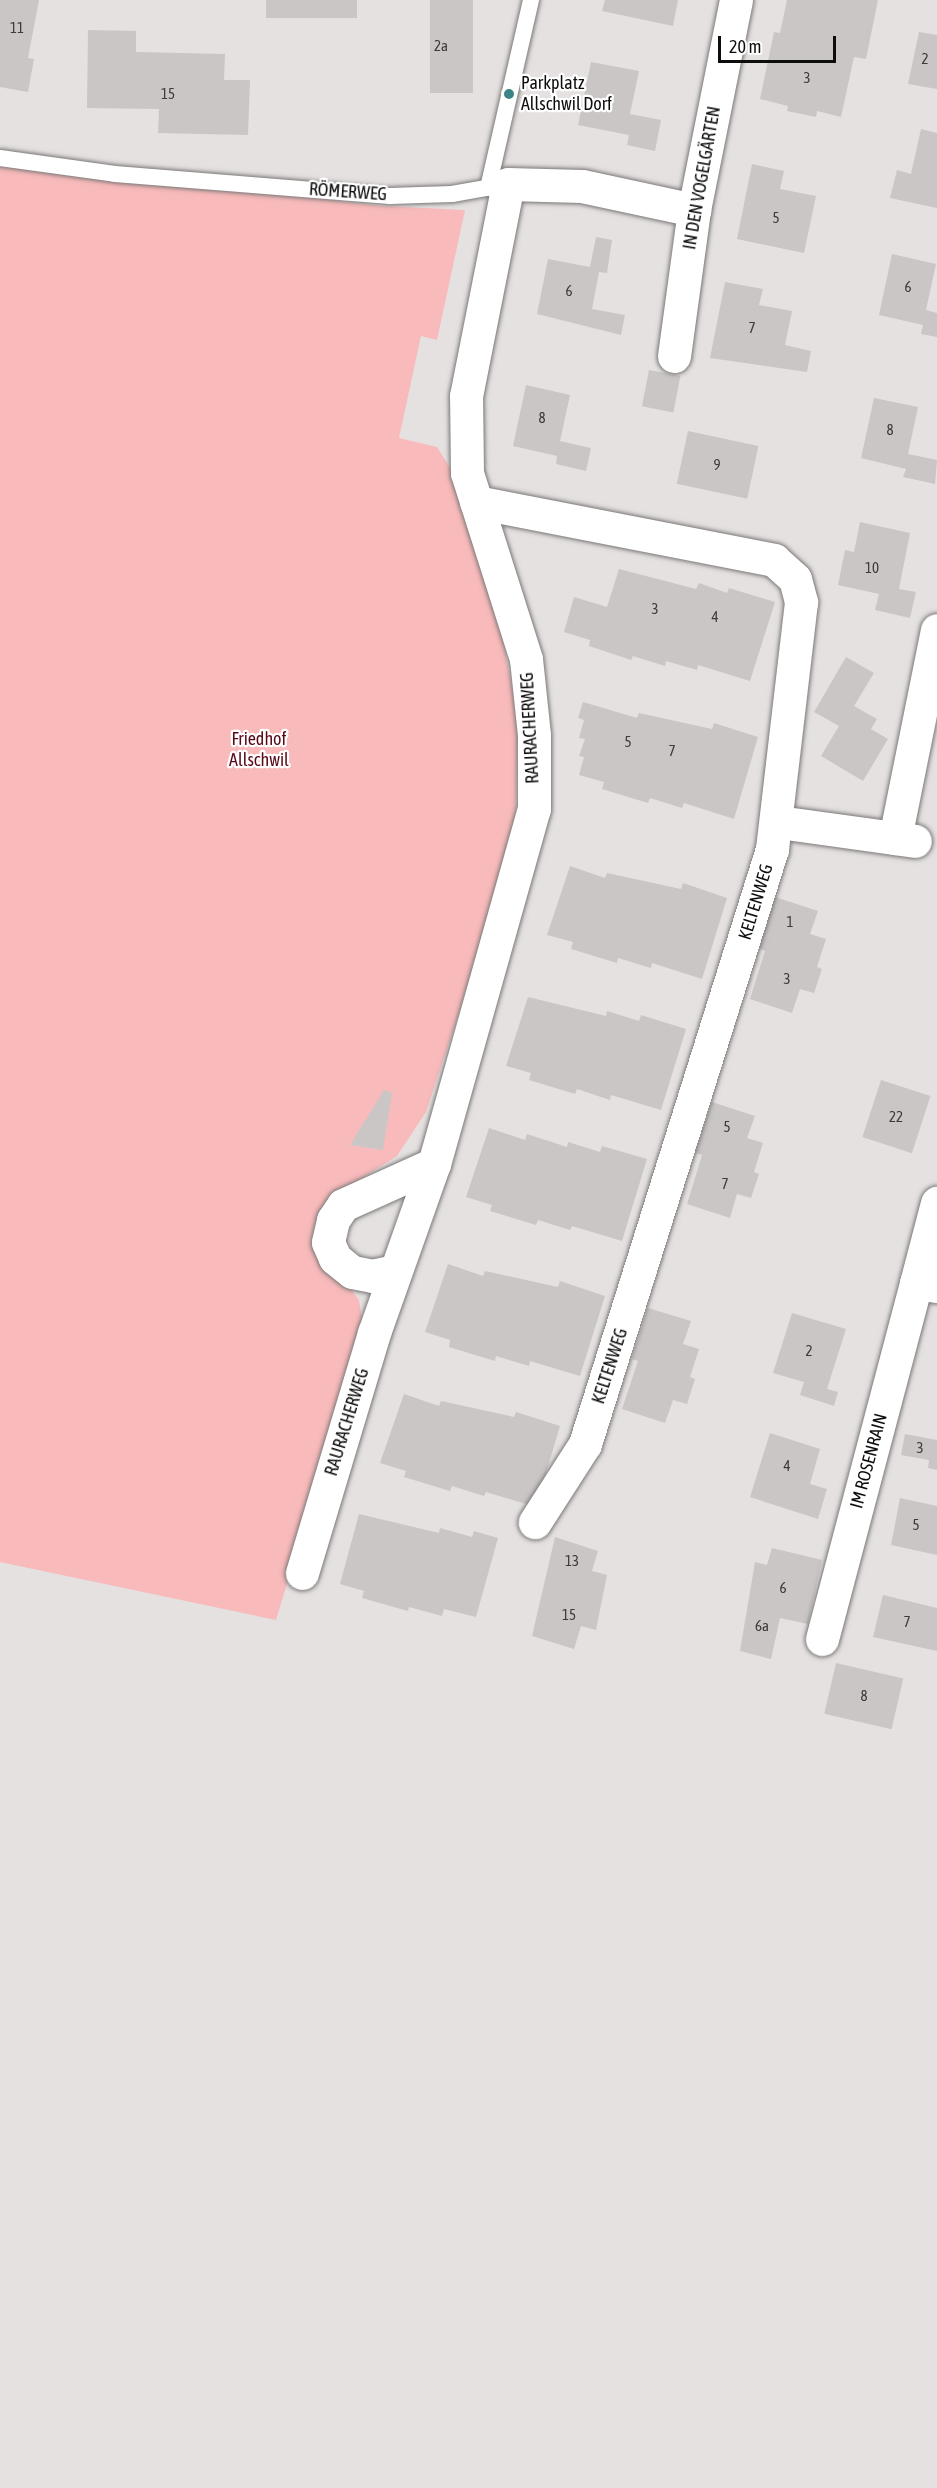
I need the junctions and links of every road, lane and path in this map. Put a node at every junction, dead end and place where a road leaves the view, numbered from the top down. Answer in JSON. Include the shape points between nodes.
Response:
{"nodes":[{"id":1,"x":531,"y":0,"type":"edge"},
{"id":2,"x":736,"y":0,"type":"edge"},
{"id":3,"x":0,"y":158,"type":"edge"},
{"id":4,"x":498,"y":186,"type":"junction"},
{"id":5,"x":694,"y":210,"type":"junction"},
{"id":6,"x":674,"y":356,"type":"dead end"},
{"id":7,"x":476,"y":502,"type":"junction"},
{"id":8,"x":937,"y":630,"type":"edge"},
{"id":9,"x":793,"y":825,"type":"dead end"},
{"id":10,"x":434,"y":1164,"type":"junction"},
{"id":11,"x":937,"y":1203,"type":"edge"},
{"id":12,"x":394,"y":1271,"type":"junction"},
{"id":13,"x":926,"y":1284,"type":"edge"},
{"id":14,"x":536,"y":1522,"type":"dead end"},
{"id":15,"x":302,"y":1573,"type":"dead end"},
{"id":16,"x":822,"y":1639,"type":"dead end"}],
"edges":[{"from":1,"to":4,"type":"lane"},
{"from":2,"to":5,"type":"street","name":"IN DEN VOGELGÄRTEN"},
{"from":3,"to":4,"type":"lane","name":"RÖMERWEG","via":[[115,174],[390,196],[452,194]]},
{"from":4,"to":5,"type":"street","name":"RÖMERWEG","via":[[582,186]]},
{"from":4,"to":7,"type":"street","name":"RAURACHERWEG","via":[[466,396],[467,473]]},
{"from":5,"to":6,"type":"street","name":"IN DEN VOGELGÄRTEN"},
{"from":7,"to":10,"type":"street","name":"RAURACHERWEG","via":[[526,659],[534,735],[534,808]]},
{"from":7,"to":14,"type":"street","name":"KELTENWEG","via":[[774,560],[795,579],[801,602],[772,849],[585,1444]]},
{"from":8,"to":9,"type":"street","via":[[906,840]]},
{"from":10,"to":12,"type":"street","name":"RAURACHERWEG"},
{"from":10,"to":12,"type":"street","via":[[343,1205],[333,1220],[328,1242],[335,1258],[352,1272],[373,1276]]},
{"from":11,"to":13,"type":"street","name":"IM ROSENRAIN"},
{"from":12,"to":15,"type":"street","name":"RAURACHERWEG"},
{"from":13,"to":16,"type":"street","name":"IM ROSENRAIN"}]}
